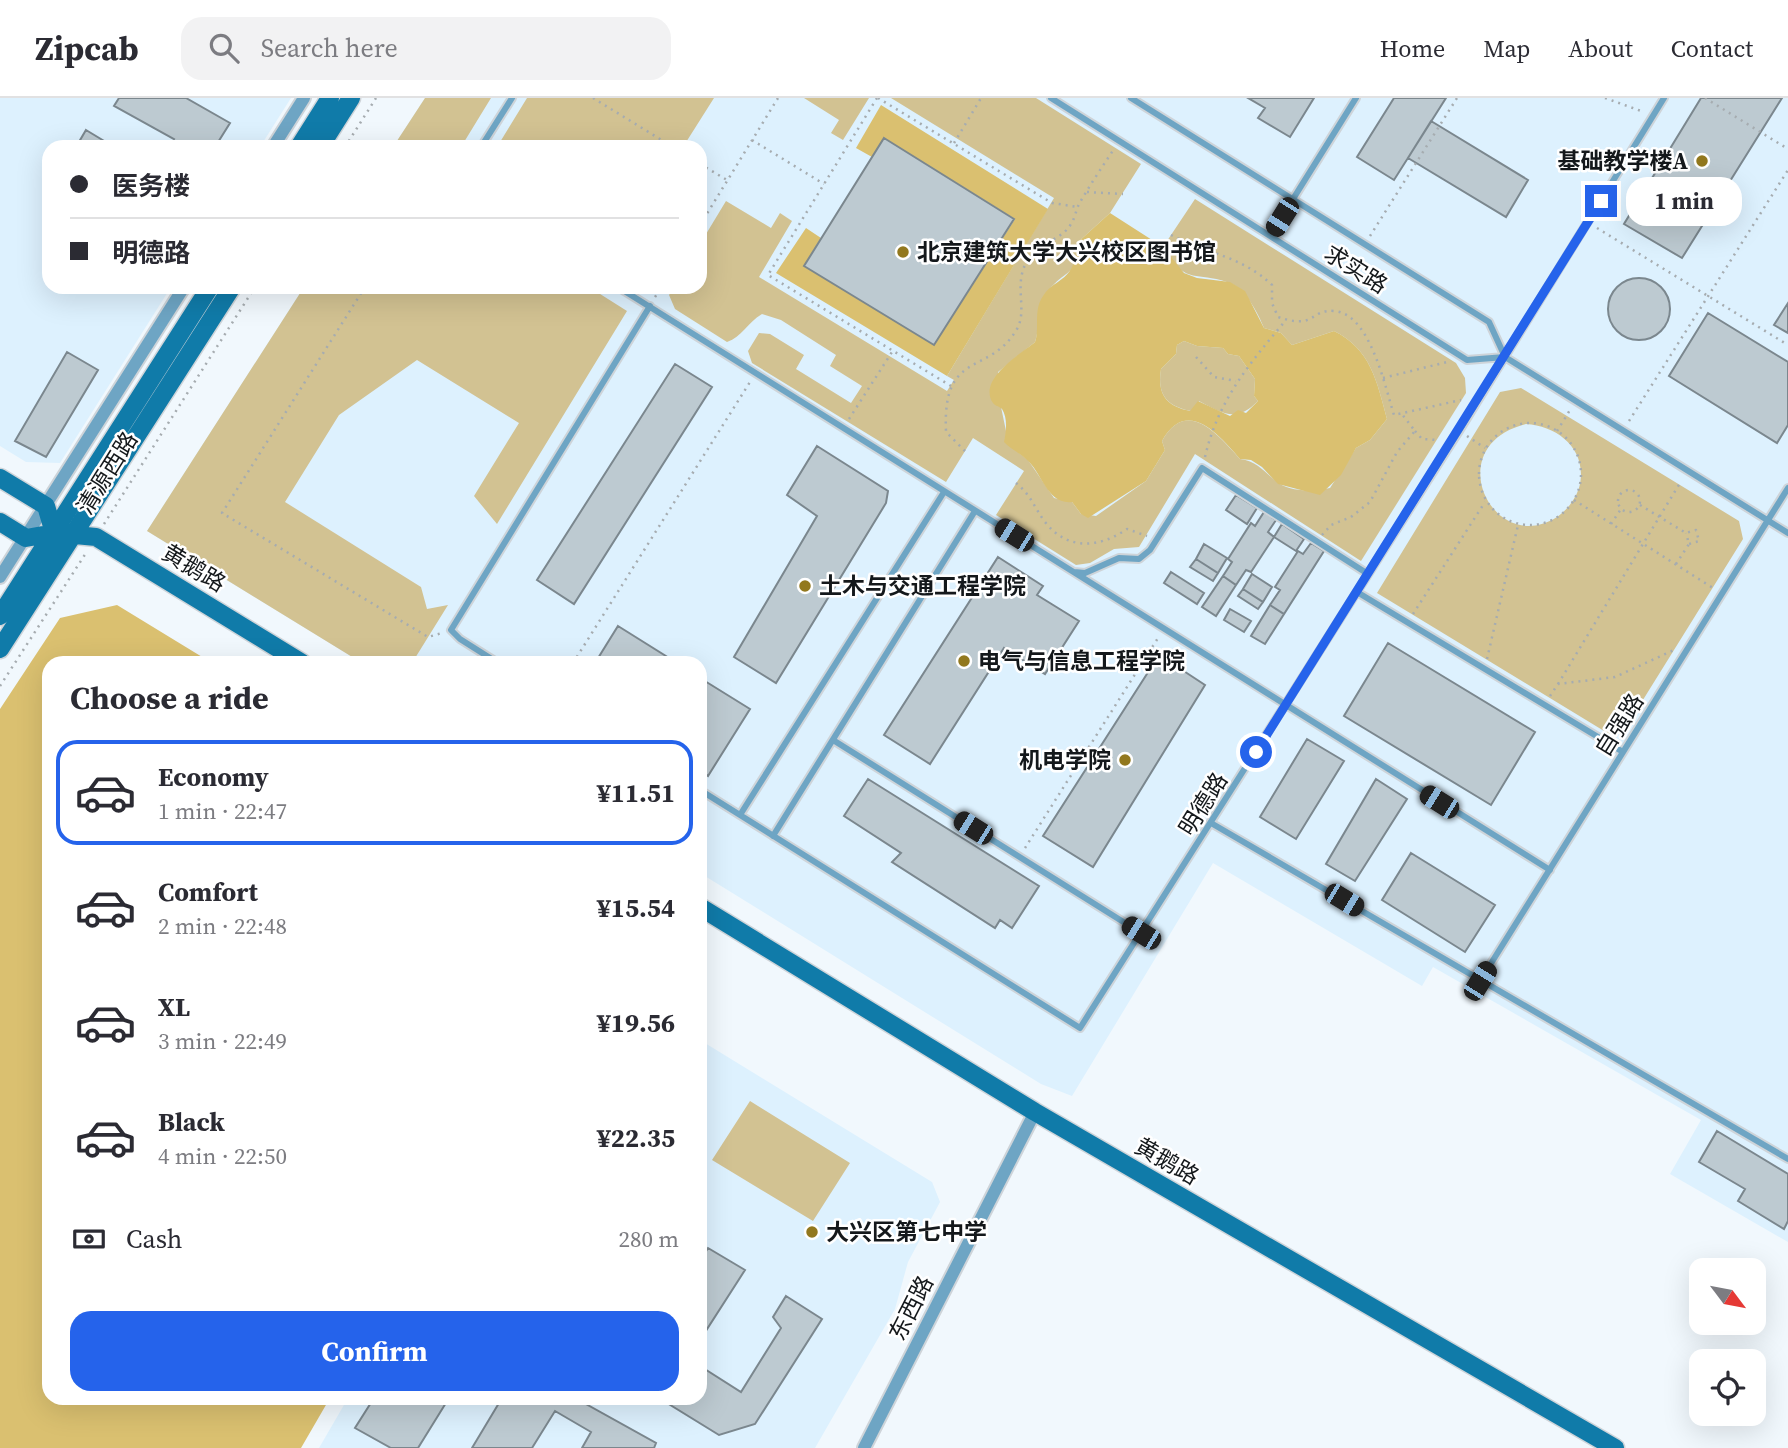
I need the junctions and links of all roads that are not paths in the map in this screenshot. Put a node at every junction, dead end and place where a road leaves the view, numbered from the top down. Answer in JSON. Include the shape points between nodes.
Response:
{"nodes":[{"id":1,"x":304,"y":98,"type":"edge"},
{"id":2,"x":330,"y":98,"type":"edge"},
{"id":3,"x":351,"y":98,"type":"edge"},
{"id":4,"x":512,"y":98,"type":"edge"},
{"id":5,"x":1051,"y":98,"type":"edge"},
{"id":6,"x":1068,"y":98,"type":"edge"},
{"id":7,"x":1131,"y":98,"type":"edge"},
{"id":8,"x":1356,"y":98,"type":"edge"},
{"id":9,"x":1664,"y":98,"type":"edge"},
{"id":10,"x":1063,"y":105,"type":"junction"},
{"id":11,"x":277,"y":140,"type":"edge"},
{"id":12,"x":303,"y":140,"type":"edge"},
{"id":13,"x":324,"y":140,"type":"edge"},
{"id":14,"x":485,"y":140,"type":"edge"},
{"id":15,"x":1293,"y":199,"type":"junction"},
{"id":16,"x":1270,"y":236,"type":"junction"},
{"id":17,"x":180,"y":294,"type":"edge"},
{"id":18,"x":206,"y":294,"type":"edge"},
{"id":19,"x":228,"y":294,"type":"edge"},
{"id":20,"x":630,"y":294,"type":"edge"},
{"id":21,"x":650,"y":306,"type":"junction"},
{"id":22,"x":1505,"y":357,"type":"junction"},
{"id":23,"x":0,"y":478,"type":"edge"},
{"id":24,"x":1788,"y":488,"type":"edge"},
{"id":25,"x":944,"y":492,"type":"junction"},
{"id":26,"x":46,"y":506,"type":"junction"},
{"id":27,"x":975,"y":511,"type":"junction"},
{"id":28,"x":1768,"y":520,"type":"junction"},
{"id":29,"x":0,"y":522,"type":"edge"},
{"id":30,"x":54,"y":533,"type":"junction"},
{"id":31,"x":76,"y":533,"type":"junction"},
{"id":32,"x":1788,"y":533,"type":"edge"},
{"id":33,"x":26,"y":538,"type":"junction"},
{"id":34,"x":1072,"y":572,"type":"junction"},
{"id":35,"x":1368,"y":574,"type":"junction"},
{"id":36,"x":0,"y":577,"type":"edge"},
{"id":37,"x":1357,"y":592,"type":"junction"},
{"id":38,"x":0,"y":616,"type":"edge"},
{"id":39,"x":0,"y":649,"type":"edge"},
{"id":40,"x":291,"y":656,"type":"edge"},
{"id":41,"x":487,"y":656,"type":"edge"},
{"id":42,"x":1285,"y":706,"type":"junction"},
{"id":43,"x":833,"y":740,"type":"junction"},
{"id":44,"x":1623,"y":752,"type":"junction"},
{"id":45,"x":707,"y":795,"type":"edge"},
{"id":46,"x":740,"y":816,"type":"junction"},
{"id":47,"x":1211,"y":823,"type":"junction"},
{"id":48,"x":773,"y":836,"type":"junction"},
{"id":49,"x":1550,"y":870,"type":"junction"},
{"id":50,"x":707,"y":911,"type":"edge"},
{"id":51,"x":1141,"y":933,"type":"junction"},
{"id":52,"x":1480,"y":981,"type":"junction"},
{"id":53,"x":1035,"y":1112,"type":"junction"},
{"id":54,"x":1788,"y":1159,"type":"edge"},
{"id":55,"x":863,"y":1448,"type":"edge"},
{"id":56,"x":1615,"y":1448,"type":"edge"}],
"edges":[{"from":1,"to":11,"type":"street"},
{"from":2,"to":12,"type":"street"},
{"from":3,"to":13,"type":"street"},
{"from":4,"to":14,"type":"lane"},
{"from":5,"to":10,"type":"lane","name":"求实路"},
{"from":6,"to":10,"type":"lane"},
{"from":7,"to":15,"type":"lane","name":"求实路"},
{"from":8,"to":15,"type":"lane"},
{"from":9,"to":22,"type":"lane","name":"明德路"},
{"from":10,"to":16,"type":"lane","name":"求实路"},
{"from":15,"to":16,"type":"lane"},
{"from":15,"to":22,"type":"lane","name":"求实路","via":[[1489,322]]},
{"from":16,"to":22,"type":"lane","name":"求实路","via":[[1467,360]]},
{"from":17,"to":26,"type":"street","name":"清源西路"},
{"from":18,"to":30,"type":"street","name":"清源西路"},
{"from":19,"to":31,"type":"street","name":"清源西路"},
{"from":20,"to":21,"type":"lane"},
{"from":21,"to":25,"type":"lane"},
{"from":21,"to":41,"type":"lane","via":[[452,630]]},
{"from":22,"to":28,"type":"lane"},
{"from":22,"to":35,"type":"lane","name":"明德路"},
{"from":23,"to":26,"type":"street"},
{"from":24,"to":28,"type":"lane","name":"自强路"},
{"from":25,"to":27,"type":"lane"},
{"from":25,"to":46,"type":"lane"},
{"from":26,"to":30,"type":"street"},
{"from":26,"to":33,"type":"street","name":"清源西路"},
{"from":27,"to":34,"type":"lane"},
{"from":27,"to":43,"type":"lane"},
{"from":28,"to":32,"type":"lane"},
{"from":28,"to":44,"type":"lane","name":"自强路"},
{"from":29,"to":33,"type":"street"},
{"from":30,"to":31,"type":"street","name":"黄鹅路"},
{"from":30,"to":33,"type":"street","name":"黄鹅路"},
{"from":30,"to":38,"type":"street","name":"清源西路"},
{"from":31,"to":39,"type":"street","name":"清源西路"},
{"from":31,"to":40,"type":"street","name":"黄鹅路","via":[[96,537]]},
{"from":33,"to":36,"type":"street","name":"清源西路"},
{"from":34,"to":35,"type":"lane","via":[[1085,573],[1119,558],[1139,559],[1157,541],[1202,468]]},
{"from":34,"to":42,"type":"lane"},
{"from":35,"to":37,"type":"lane","name":"明德路"},
{"from":37,"to":42,"type":"lane","name":"明德路"},
{"from":37,"to":44,"type":"lane"},
{"from":42,"to":47,"type":"lane","name":"明德路"},
{"from":42,"to":49,"type":"lane"},
{"from":43,"to":48,"type":"lane"},
{"from":43,"to":51,"type":"lane"},
{"from":44,"to":49,"type":"lane","name":"自强路"},
{"from":45,"to":46,"type":"lane"},
{"from":46,"to":48,"type":"lane"},
{"from":47,"to":51,"type":"lane","name":"明德路"},
{"from":47,"to":52,"type":"lane"},
{"from":48,"to":51,"type":"lane","name":"明德路","via":[[1080,1028]]},
{"from":49,"to":52,"type":"lane","name":"自强路"},
{"from":50,"to":53,"type":"street","name":"黄鹅路"},
{"from":52,"to":54,"type":"lane"},
{"from":53,"to":55,"type":"street","name":"东西路"},
{"from":53,"to":56,"type":"street","name":"黄鹅路"}]}
